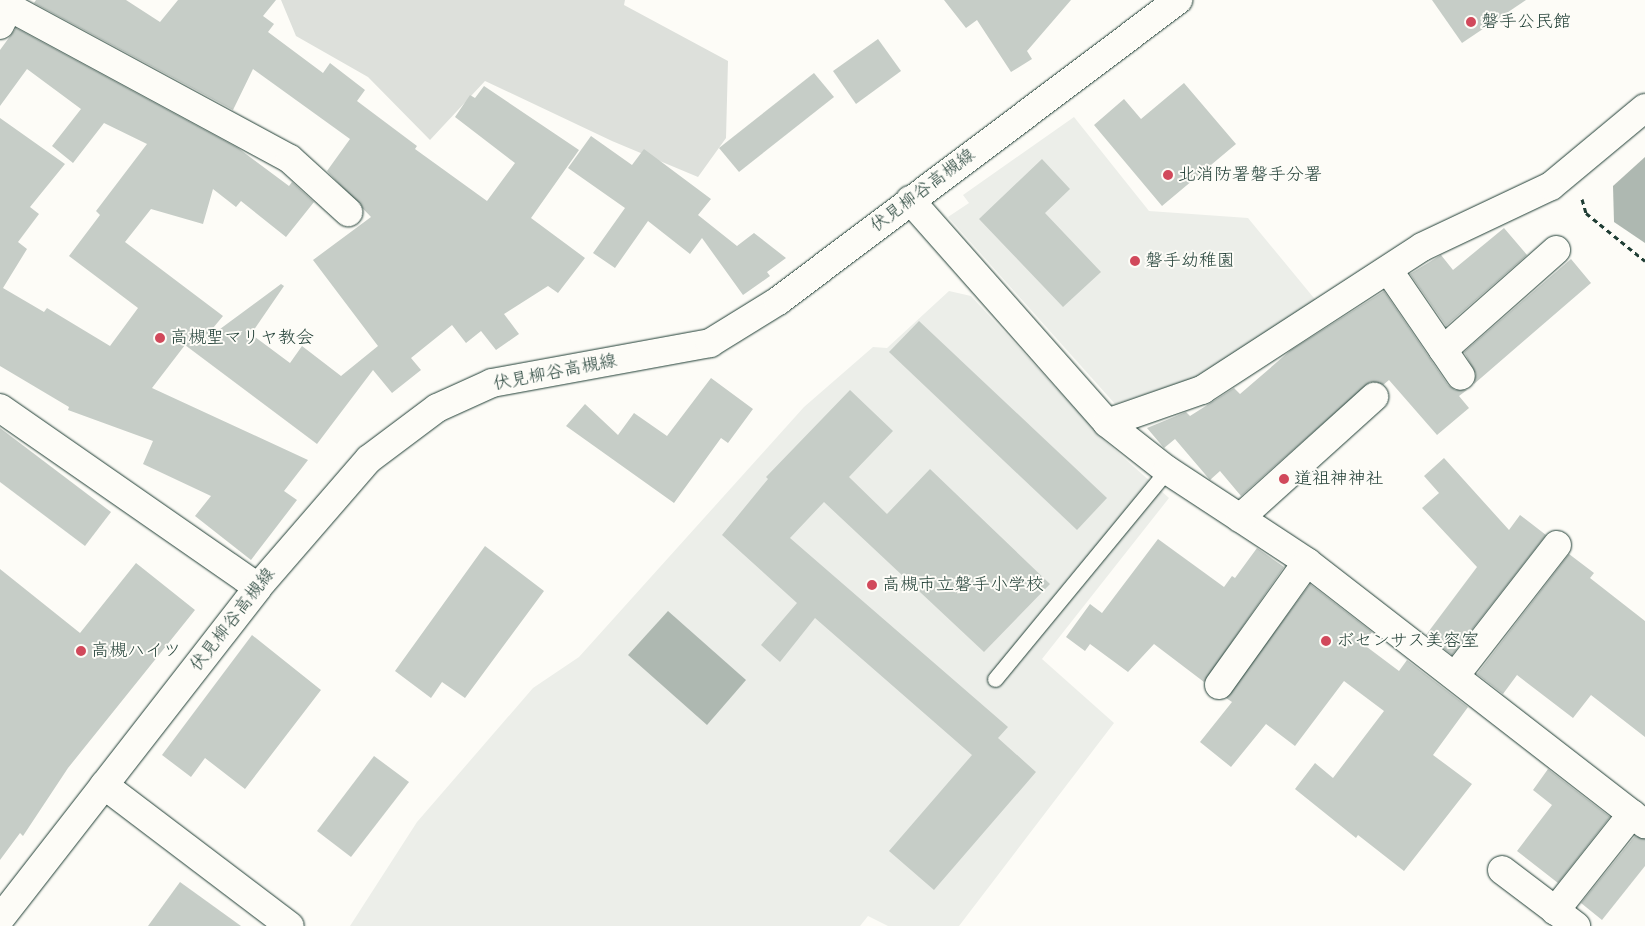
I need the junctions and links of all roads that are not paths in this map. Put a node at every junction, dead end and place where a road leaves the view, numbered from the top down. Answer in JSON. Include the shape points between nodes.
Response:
{"nodes":[{"id":1,"x":1178,"y":0,"type":"edge"},
{"id":2,"x":0,"y":25,"type":"edge"},
{"id":3,"x":1645,"y":108,"type":"edge"},
{"id":4,"x":910,"y":200,"type":"junction"},
{"id":5,"x":348,"y":212,"type":"dead end"},
{"id":6,"x":1556,"y":250,"type":"dead end"},
{"id":7,"x":1389,"y":270,"type":"junction"},
{"id":8,"x":1443,"y":350,"type":"junction"},
{"id":9,"x":1461,"y":376,"type":"dead end"},
{"id":10,"x":1374,"y":397,"type":"dead end"},
{"id":11,"x":0,"y":408,"type":"edge"},
{"id":12,"x":1107,"y":423,"type":"junction"},
{"id":13,"x":1167,"y":470,"type":"junction"},
{"id":14,"x":1240,"y":518,"type":"junction"},
{"id":15,"x":1557,"y":545,"type":"dead end"},
{"id":16,"x":1307,"y":562,"type":"junction"},
{"id":17,"x":258,"y":587,"type":"junction"},
{"id":18,"x":1455,"y":676,"type":"junction"},
{"id":19,"x":995,"y":679,"type":"dead end"},
{"id":20,"x":1219,"y":685,"type":"dead end"},
{"id":21,"x":104,"y":785,"type":"junction"},
{"id":22,"x":1638,"y":819,"type":"edge"},
{"id":23,"x":1502,"y":870,"type":"dead end"},
{"id":24,"x":1566,"y":919,"type":"edge"},
{"id":25,"x":0,"y":920,"type":"edge"},
{"id":26,"x":290,"y":926,"type":"edge"}],
"edges":[{"from":1,"to":4,"type":"street","name":"伏見柳谷高槻線"},
{"from":2,"to":5,"type":"street","via":[[9,7],[290,159]]},
{"from":3,"to":7,"type":"street","via":[[1550,186],[1422,247]]},
{"from":4,"to":12,"type":"street"},
{"from":4,"to":17,"type":"street","name":"伏見柳谷高槻線","via":[[778,301],[710,343],[492,383],[437,408],[369,460]]},
{"from":6,"to":8,"type":"street"},
{"from":7,"to":8,"type":"street"},
{"from":7,"to":12,"type":"street","via":[[1202,390]]},
{"from":8,"to":9,"type":"street"},
{"from":10,"to":14,"type":"street"},
{"from":11,"to":17,"type":"street"},
{"from":12,"to":13,"type":"street"},
{"from":13,"to":14,"type":"street"},
{"from":13,"to":19,"type":"lane"},
{"from":14,"to":16,"type":"street"},
{"from":15,"to":18,"type":"street"},
{"from":16,"to":18,"type":"street"},
{"from":16,"to":20,"type":"street"},
{"from":17,"to":21,"type":"street","name":"伏見柳谷高槻線"},
{"from":18,"to":22,"type":"street"},
{"from":21,"to":25,"type":"street","name":"伏見柳谷高槻線"},
{"from":21,"to":26,"type":"street"},
{"from":22,"to":24,"type":"street"},
{"from":23,"to":24,"type":"street"}]}
